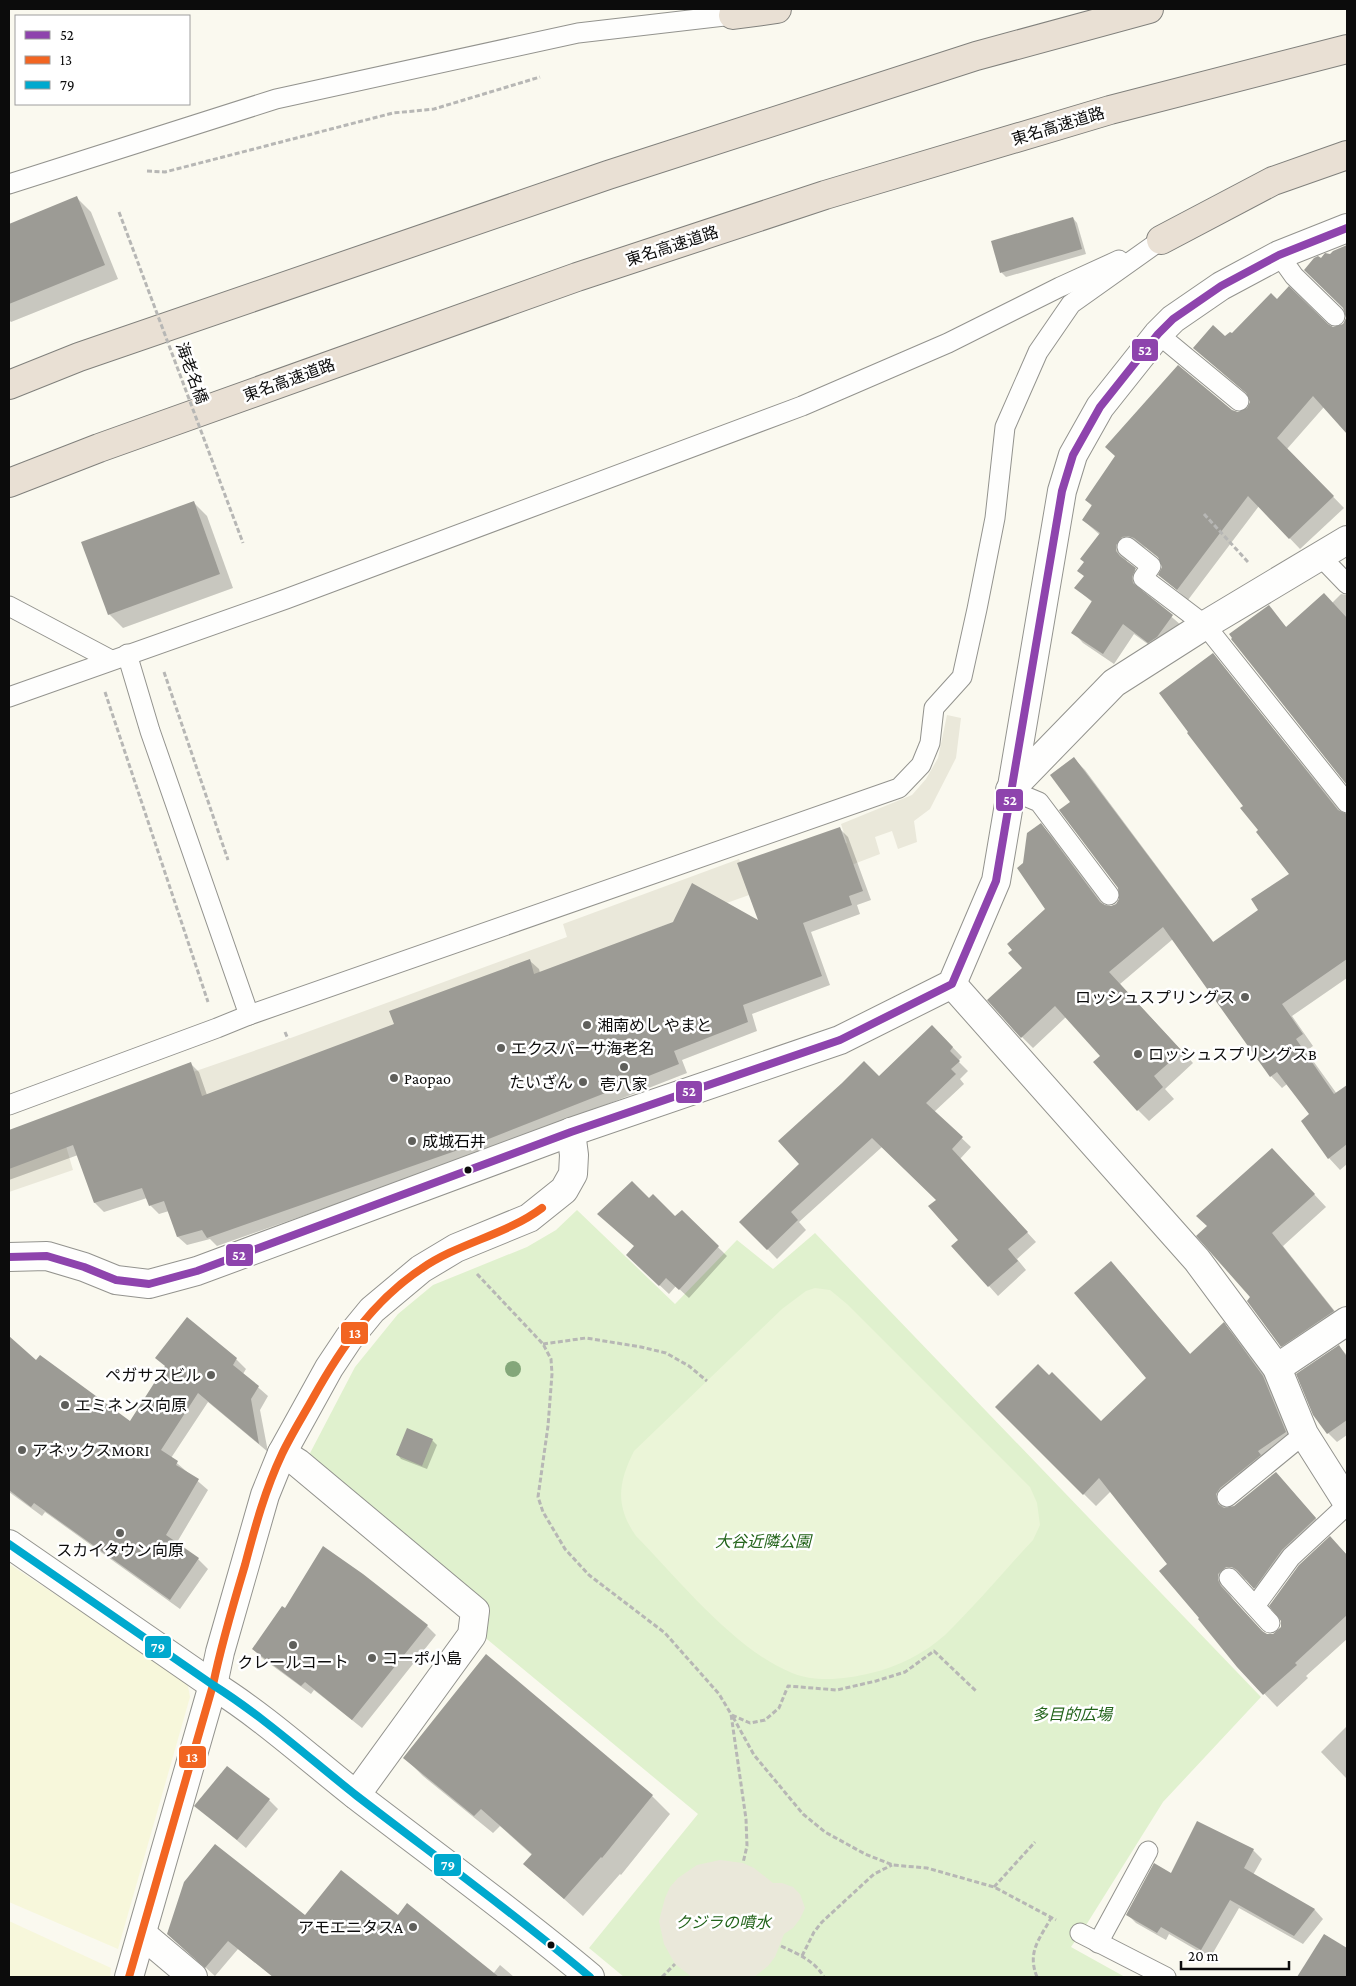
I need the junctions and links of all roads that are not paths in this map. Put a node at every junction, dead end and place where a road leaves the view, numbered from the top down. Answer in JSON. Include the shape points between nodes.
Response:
{"nodes":[{"id":1,"x":696,"y":9,"type":"edge"},
{"id":2,"x":777,"y":9,"type":"edge"},
{"id":3,"x":1149,"y":9,"type":"edge"},
{"id":4,"x":733,"y":15,"type":"junction"},
{"id":5,"x":1347,"y":48,"type":"edge"},
{"id":6,"x":1347,"y":155,"type":"edge"},
{"id":7,"x":9,"y":184,"type":"edge"},
{"id":8,"x":1347,"y":228,"type":"edge"},
{"id":9,"x":1161,"y":240,"type":"junction"},
{"id":10,"x":1279,"y":255,"type":"junction"},
{"id":11,"x":1335,"y":316,"type":"dead end"},
{"id":12,"x":1158,"y":334,"type":"junction"},
{"id":13,"x":9,"y":385,"type":"edge"},
{"id":14,"x":1239,"y":402,"type":"dead end"},
{"id":15,"x":9,"y":483,"type":"edge"},
{"id":16,"x":1347,"y":540,"type":"edge"},
{"id":17,"x":1127,"y":547,"type":"dead end"},
{"id":18,"x":1320,"y":556,"type":"junction"},
{"id":19,"x":1347,"y":584,"type":"edge"},
{"id":20,"x":9,"y":606,"type":"edge"},
{"id":21,"x":1206,"y":625,"type":"junction"},
{"id":22,"x":119,"y":657,"type":"junction"},
{"id":23,"x":9,"y":696,"type":"edge"},
{"id":24,"x":1010,"y":790,"type":"junction"},
{"id":25,"x":1347,"y":803,"type":"edge"},
{"id":26,"x":1109,"y":895,"type":"dead end"},
{"id":27,"x":952,"y":984,"type":"junction"},
{"id":28,"x":249,"y":1015,"type":"junction"},
{"id":29,"x":9,"y":1105,"type":"edge"},
{"id":30,"x":571,"y":1132,"type":"junction"},
{"id":31,"x":9,"y":1257,"type":"edge"},
{"id":32,"x":1347,"y":1321,"type":"edge"},
{"id":33,"x":1278,"y":1368,"type":"junction"},
{"id":34,"x":1304,"y":1434,"type":"junction"},
{"id":35,"x":282,"y":1453,"type":"junction"},
{"id":36,"x":1227,"y":1497,"type":"dead end"},
{"id":37,"x":1347,"y":1503,"type":"edge"},
{"id":38,"x":9,"y":1544,"type":"edge"},
{"id":39,"x":1229,"y":1578,"type":"dead end"},
{"id":40,"x":1255,"y":1606,"type":"junction"},
{"id":41,"x":1270,"y":1623,"type":"dead end"},
{"id":42,"x":213,"y":1685,"type":"junction"},
{"id":43,"x":356,"y":1795,"type":"junction"},
{"id":44,"x":1148,"y":1851,"type":"dead end"},
{"id":45,"x":1080,"y":1933,"type":"road end"},
{"id":46,"x":142,"y":1934,"type":"junction"},
{"id":47,"x":1098,"y":1943,"type":"junction"},
{"id":48,"x":129,"y":1977,"type":"edge"},
{"id":49,"x":193,"y":1977,"type":"edge"},
{"id":50,"x":590,"y":1977,"type":"edge"},
{"id":51,"x":1166,"y":1977,"type":"edge"}],
"edges":[{"from":1,"to":4,"type":"lane"},
{"from":2,"to":4,"type":"highway"},
{"from":3,"to":13,"type":"highway","via":[[976,56],[617,172],[79,357]]},
{"from":4,"to":7,"type":"lane","via":[[578,33],[276,99]]},
{"from":5,"to":15,"type":"highway","name":"東名高速道路","via":[[1110,110],[825,196],[568,281]]},
{"from":6,"to":9,"type":"highway","via":[[1273,181]]},
{"from":8,"to":10,"type":"street"},
{"from":9,"to":22,"type":"lane","via":[[948,343],[802,406],[286,599]]},
{"from":9,"to":28,"type":"lane","via":[[1071,304],[1038,352],[1005,427],[994,518],[962,677],[934,708],[930,743],[921,765],[899,788]]},
{"from":10,"to":11,"type":"lane","via":[[1294,276]]},
{"from":10,"to":12,"type":"street","via":[[1221,286]]},
{"from":12,"to":14,"type":"lane"},
{"from":12,"to":24,"type":"street","via":[[1100,408],[1072,455],[1062,491]]},
{"from":16,"to":18,"type":"street"},
{"from":17,"to":21,"type":"lane","via":[[1152,566],[1143,578]]},
{"from":18,"to":19,"type":"lane"},
{"from":18,"to":21,"type":"street"},
{"from":20,"to":22,"type":"lane"},
{"from":21,"to":24,"type":"street","via":[[1114,683]]},
{"from":21,"to":25,"type":"lane"},
{"from":22,"to":23,"type":"lane"},
{"from":22,"to":28,"type":"lane","via":[[153,740]]},
{"from":24,"to":26,"type":"lane","via":[[1039,802]]},
{"from":24,"to":27,"type":"street","via":[[996,881]]},
{"from":27,"to":30,"type":"street","via":[[840,1040]]},
{"from":27,"to":33,"type":"street","via":[[1197,1260]]},
{"from":28,"to":29,"type":"lane"},
{"from":30,"to":31,"type":"street","via":[[197,1271],[149,1284],[116,1280],[47,1256]]},
{"from":30,"to":35,"type":"street","via":[[573,1174],[564,1190],[529,1218],[456,1248],[421,1268],[372,1310],[330,1368]]},
{"from":32,"to":33,"type":"street"},
{"from":33,"to":34,"type":"street"},
{"from":34,"to":36,"type":"lane"},
{"from":34,"to":37,"type":"street"},
{"from":35,"to":42,"type":"street","via":[[265,1495]]},
{"from":35,"to":43,"type":"street","via":[[475,1611],[472,1635]]},
{"from":37,"to":40,"type":"lane","via":[[1291,1557]]},
{"from":38,"to":42,"type":"street"},
{"from":39,"to":40,"type":"lane"},
{"from":40,"to":41,"type":"lane"},
{"from":42,"to":43,"type":"street"},
{"from":42,"to":46,"type":"street"},
{"from":43,"to":50,"type":"street"},
{"from":44,"to":47,"type":"lane"},
{"from":45,"to":47,"type":"lane"},
{"from":46,"to":48,"type":"street"},
{"from":46,"to":49,"type":"street"},
{"from":47,"to":51,"type":"lane"}]}
